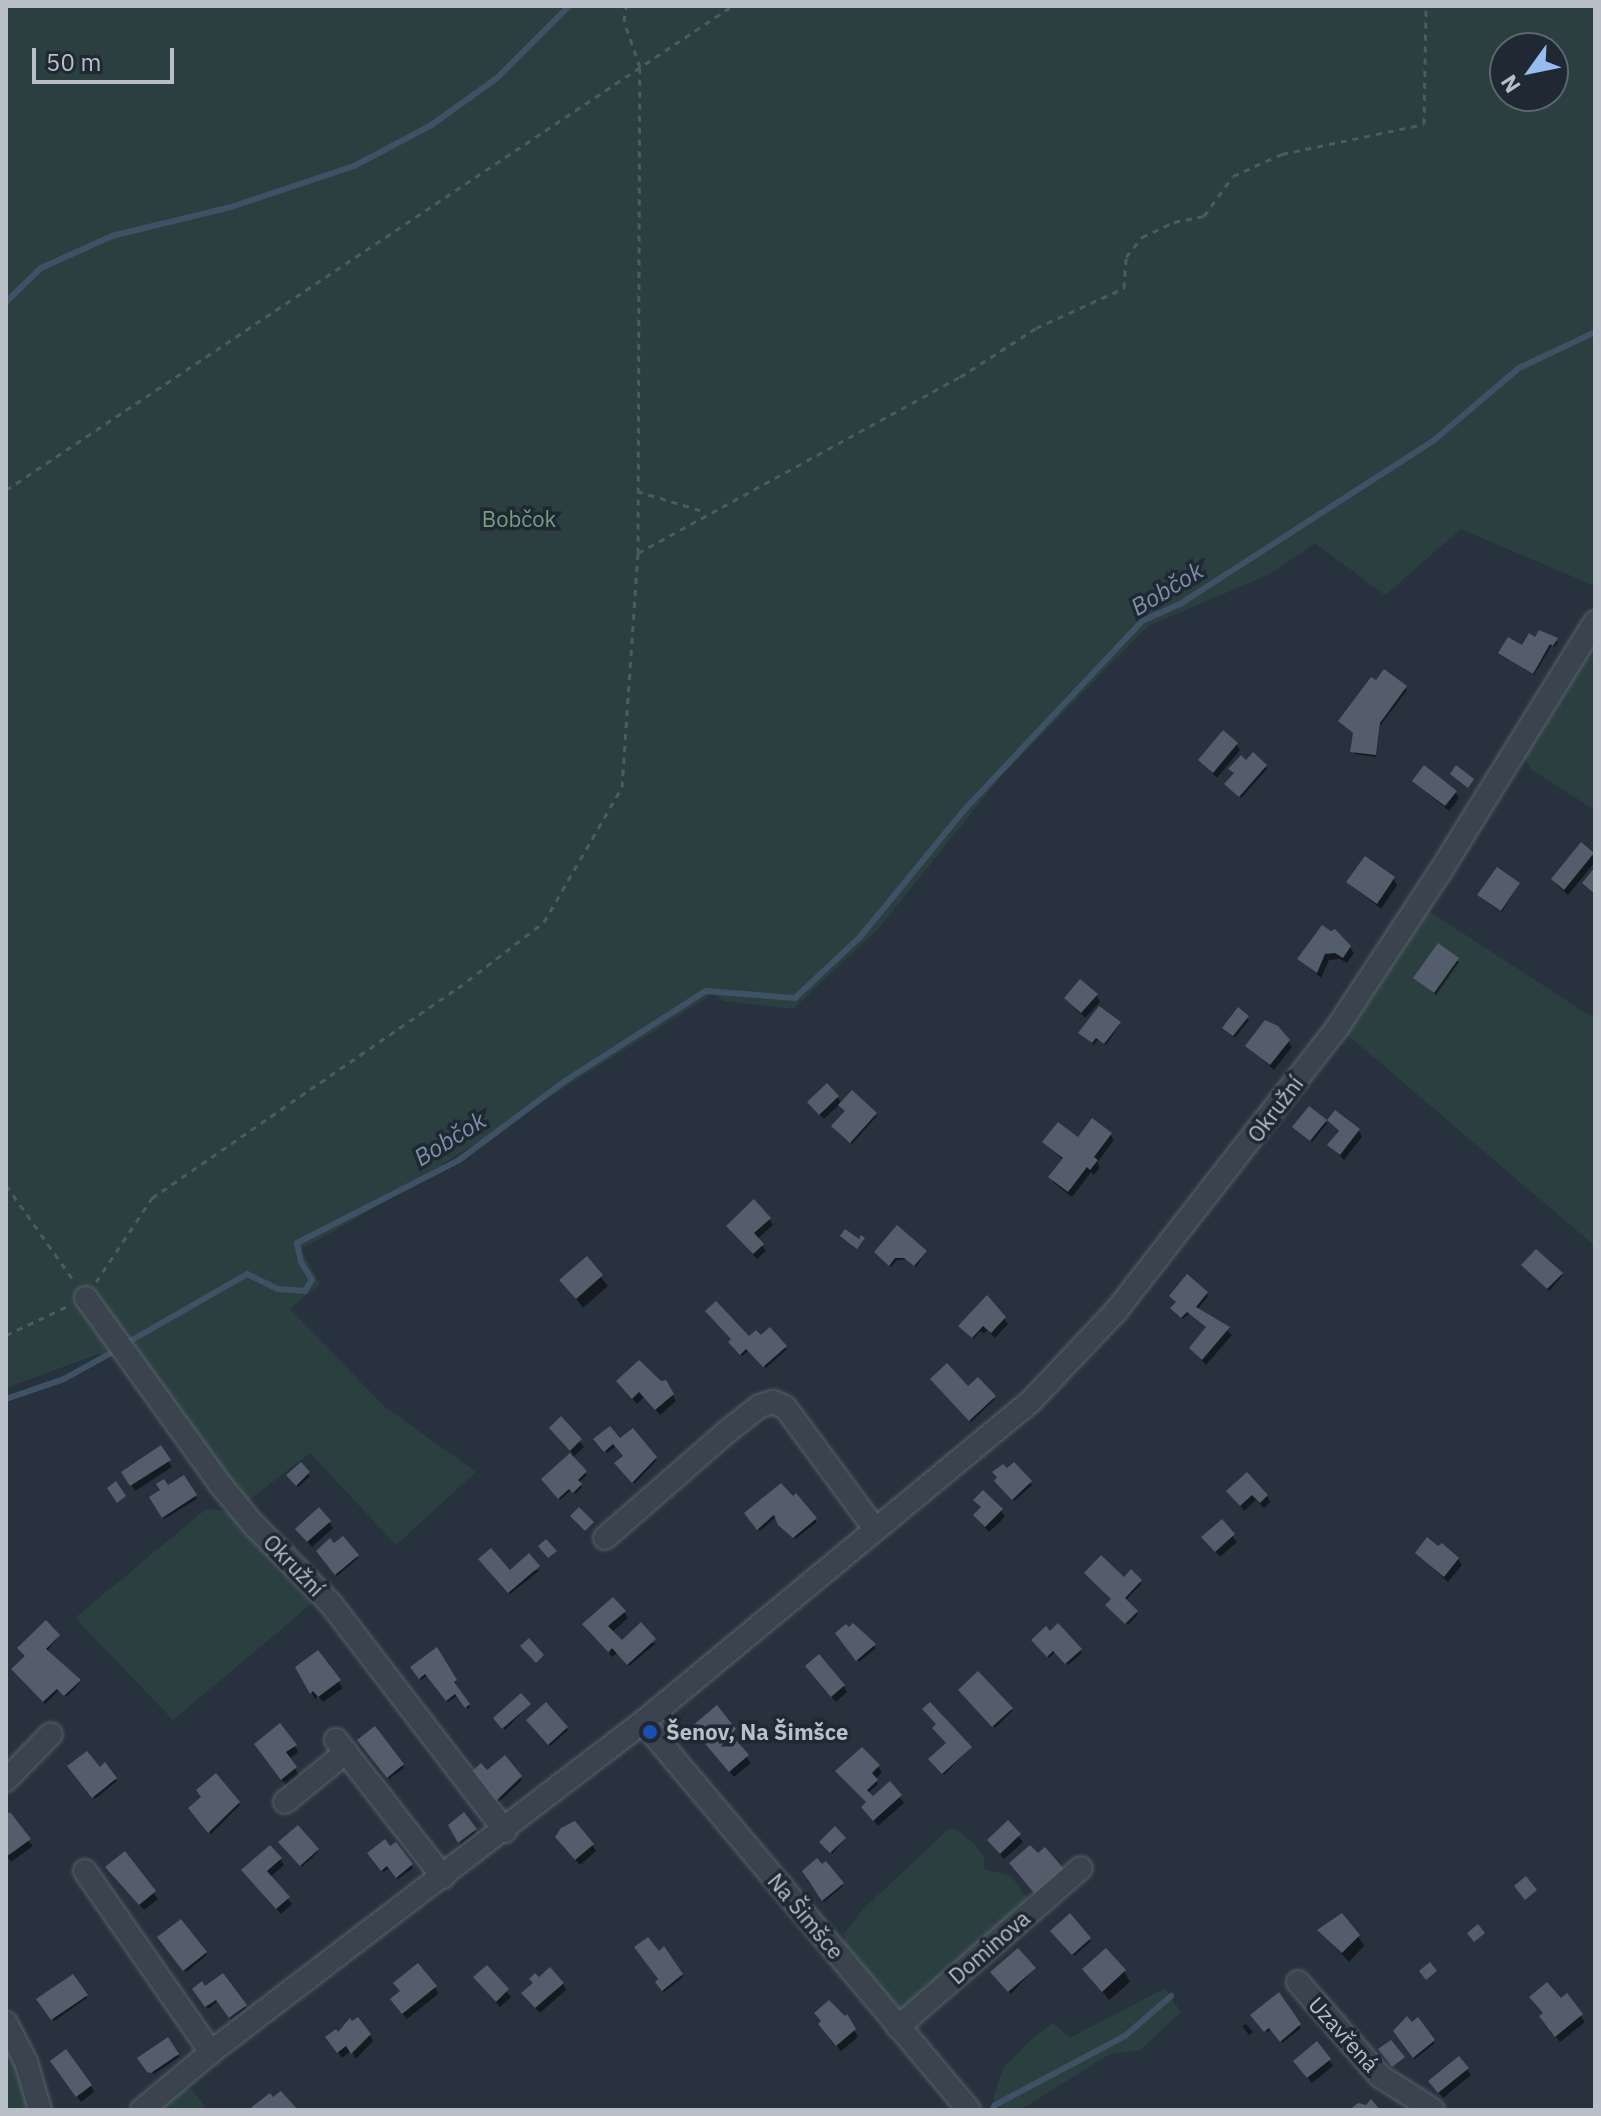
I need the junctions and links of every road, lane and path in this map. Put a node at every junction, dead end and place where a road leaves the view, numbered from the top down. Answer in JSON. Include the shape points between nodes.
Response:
{"nodes":[{"id":1,"x":626,"y":6,"type":"edge"},
{"id":2,"x":732,"y":6,"type":"edge"},
{"id":3,"x":1426,"y":6,"type":"edge"},
{"id":4,"x":640,"y":67,"type":"junction"},
{"id":5,"x":6,"y":490,"type":"edge"},
{"id":6,"x":637,"y":491,"type":"junction"},
{"id":7,"x":708,"y":512,"type":"junction"},
{"id":8,"x":638,"y":553,"type":"junction"},
{"id":9,"x":1595,"y":622,"type":"edge"},
{"id":10,"x":6,"y":1185,"type":"edge"},
{"id":11,"x":86,"y":1298,"type":"junction"},
{"id":12,"x":6,"y":1335,"type":"edge"},
{"id":13,"x":875,"y":1529,"type":"junction"},
{"id":14,"x":605,"y":1538,"type":"dead end"},
{"id":15,"x":643,"y":1722,"type":"junction"},
{"id":16,"x":51,"y":1734,"type":"dead end"},
{"id":17,"x":6,"y":1780,"type":"edge"},
{"id":18,"x":285,"y":1802,"type":"dead end"},
{"id":19,"x":505,"y":1831,"type":"junction"},
{"id":20,"x":1081,"y":1868,"type":"dead end"},
{"id":21,"x":85,"y":1871,"type":"dead end"},
{"id":22,"x":443,"y":1877,"type":"junction"},
{"id":23,"x":1298,"y":1982,"type":"dead end"},
{"id":24,"x":6,"y":2023,"type":"edge"},
{"id":25,"x":898,"y":2027,"type":"junction"},
{"id":26,"x":211,"y":2052,"type":"junction"},
{"id":27,"x":40,"y":2110,"type":"edge"},
{"id":28,"x":142,"y":2110,"type":"edge"},
{"id":29,"x":969,"y":2110,"type":"edge"},
{"id":30,"x":1433,"y":2110,"type":"edge"}],
"edges":[{"from":1,"to":4,"type":"path","via":[[624,21]]},
{"from":2,"to":4,"type":"path"},
{"from":3,"to":7,"type":"path","via":[[1424,124],[1282,154],[1233,176],[1204,216],[1142,237],[1126,257],[1124,288],[1036,328],[960,377]]},
{"from":4,"to":5,"type":"path"},
{"from":4,"to":6,"type":"path"},
{"from":6,"to":7,"type":"path"},
{"from":6,"to":8,"type":"path"},
{"from":7,"to":8,"type":"path"},
{"from":8,"to":11,"type":"path","via":[[622,787],[544,922],[458,988],[152,1198]]},
{"from":9,"to":13,"type":"street","name":"Okružní","via":[[1335,1031],[1242,1153],[1116,1311],[1031,1401]]},
{"from":10,"to":11,"type":"path"},
{"from":11,"to":12,"type":"path"},
{"from":11,"to":19,"type":"street","name":"Okružní","via":[[220,1484],[331,1604]]},
{"from":13,"to":14,"type":"street","via":[[785,1407],[773,1402],[729,1430]]},
{"from":13,"to":15,"type":"street","name":"Okružní"},
{"from":15,"to":19,"type":"street","name":"Okružní"},
{"from":15,"to":25,"type":"street","name":"Na Šimšce"},
{"from":16,"to":17,"type":"street"},
{"from":18,"to":22,"type":"street","via":[[341,1746]]},
{"from":19,"to":22,"type":"street","name":"Okružní"},
{"from":20,"to":25,"type":"street","name":"Dominova"},
{"from":21,"to":26,"type":"street"},
{"from":22,"to":26,"type":"street","name":"Okružní"},
{"from":23,"to":30,"type":"street","name":"Uzavřená","via":[[1380,2076]]},
{"from":24,"to":27,"type":"street","via":[[26,2062]]},
{"from":25,"to":29,"type":"street","name":"Na Šimšce"},
{"from":26,"to":28,"type":"street","name":"Okružní"}]}
